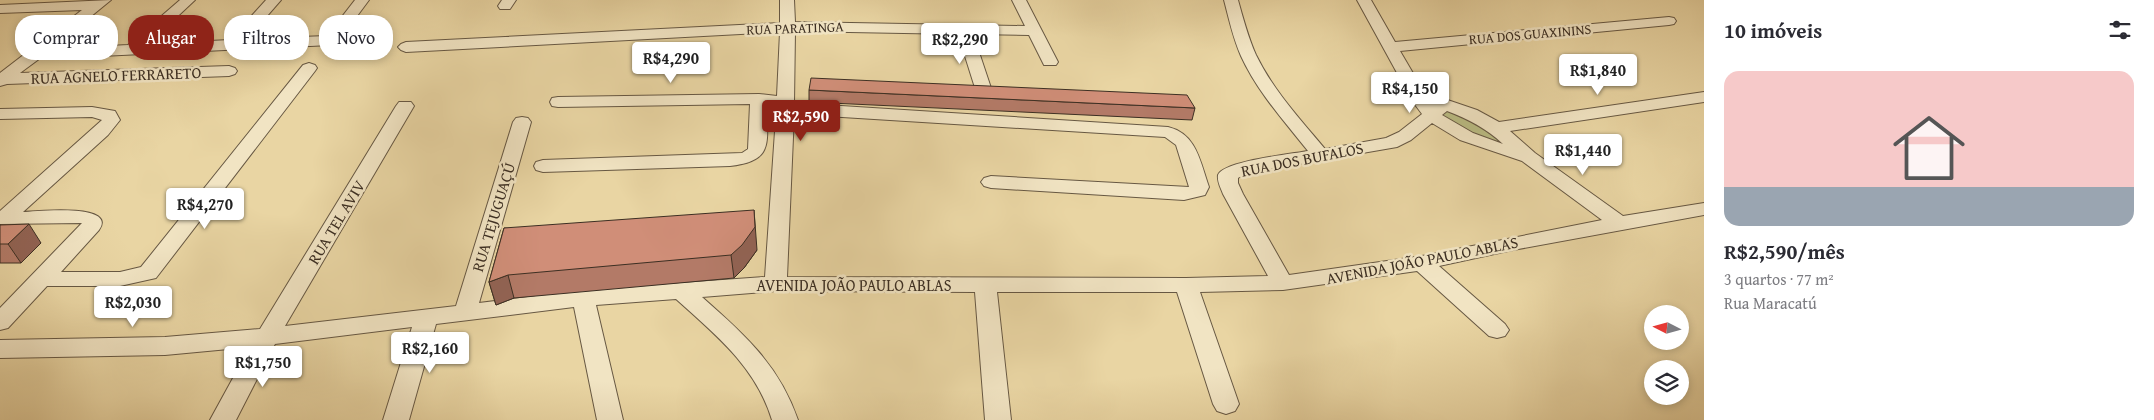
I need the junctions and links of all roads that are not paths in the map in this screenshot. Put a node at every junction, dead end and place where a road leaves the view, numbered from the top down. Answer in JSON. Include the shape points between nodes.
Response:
{"nodes":[{"id":1,"x":188,"y":0,"type":"edge"},
{"id":2,"x":274,"y":0,"type":"edge"},
{"id":3,"x":362,"y":0,"type":"edge"},
{"id":4,"x":786,"y":0,"type":"edge"},
{"id":5,"x":1019,"y":0,"type":"edge"},
{"id":6,"x":1231,"y":0,"type":"edge"},
{"id":7,"x":1364,"y":0,"type":"edge"},
{"id":8,"x":101,"y":2,"type":"edge"},
{"id":9,"x":0,"y":9,"type":"edge"},
{"id":10,"x":84,"y":15,"type":"edge"},
{"id":11,"x":171,"y":15,"type":"edge"},
{"id":12,"x":261,"y":15,"type":"edge"},
{"id":13,"x":350,"y":15,"type":"edge"},
{"id":14,"x":1669,"y":21,"type":"dead end"},
{"id":15,"x":788,"y":28,"type":"junction"},
{"id":16,"x":964,"y":29,"type":"junction"},
{"id":17,"x":1035,"y":31,"type":"junction"},
{"id":18,"x":406,"y":47,"type":"dead end"},
{"id":19,"x":1391,"y":47,"type":"junction"},
{"id":20,"x":27,"y":60,"type":"edge"},
{"id":21,"x":1050,"y":62,"type":"dead end"},
{"id":22,"x":309,"y":68,"type":"dead end"},
{"id":23,"x":229,"y":71,"type":"dead end"},
{"id":24,"x":1,"y":80,"type":"edge"},
{"id":25,"x":984,"y":91,"type":"edge"},
{"id":26,"x":1704,"y":97,"type":"edge"},
{"id":27,"x":759,"y":99,"type":"junction"},
{"id":28,"x":558,"y":102,"type":"dead end"},
{"id":29,"x":785,"y":103,"type":"junction"},
{"id":30,"x":405,"y":106,"type":"dead end"},
{"id":31,"x":1437,"y":109,"type":"junction"},
{"id":32,"x":0,"y":114,"type":"edge"},
{"id":33,"x":522,"y":122,"type":"dead end"},
{"id":34,"x":1496,"y":128,"type":"junction"},
{"id":35,"x":1320,"y":155,"type":"junction"},
{"id":36,"x":1528,"y":157,"type":"junction"},
{"id":37,"x":543,"y":166,"type":"dead end"},
{"id":38,"x":991,"y":182,"type":"dead end"},
{"id":39,"x":1704,"y":209,"type":"edge"},
{"id":40,"x":2,"y":218,"type":"edge"},
{"id":41,"x":1619,"y":222,"type":"junction"},
{"id":42,"x":1422,"y":263,"type":"junction"},
{"id":43,"x":42,"y":279,"type":"junction"},
{"id":44,"x":1283,"y":283,"type":"junction"},
{"id":45,"x":776,"y":284,"type":"junction"},
{"id":46,"x":985,"y":285,"type":"junction"},
{"id":47,"x":1186,"y":285,"type":"junction"},
{"id":48,"x":680,"y":290,"type":"junction"},
{"id":49,"x":583,"y":298,"type":"junction"},
{"id":50,"x":465,"y":312,"type":"junction"},
{"id":51,"x":427,"y":316,"type":"junction"},
{"id":52,"x":0,"y":322,"type":"edge"},
{"id":53,"x":1497,"y":330,"type":"dead end"},
{"id":54,"x":267,"y":337,"type":"junction"},
{"id":55,"x":0,"y":349,"type":"edge"},
{"id":56,"x":1226,"y":404,"type":"dead end"},
{"id":57,"x":223,"y":420,"type":"edge"},
{"id":58,"x":396,"y":420,"type":"edge"},
{"id":59,"x":610,"y":420,"type":"edge"},
{"id":60,"x":785,"y":420,"type":"edge"},
{"id":61,"x":998,"y":420,"type":"edge"}],
"edges":[{"from":1,"to":11,"type":"street"},
{"from":2,"to":12,"type":"street"},
{"from":3,"to":13,"type":"street"},
{"from":4,"to":15,"type":"street"},
{"from":5,"to":17,"type":"street"},
{"from":6,"to":35,"type":"street","via":[[1252,61],[1272,94]]},
{"from":7,"to":19,"type":"street"},
{"from":8,"to":9,"type":"street"},
{"from":8,"to":10,"type":"street"},
{"from":14,"to":19,"type":"street","name":"RUA DOS GUAXININS"},
{"from":15,"to":16,"type":"street","name":"RUA PARATINGA"},
{"from":15,"to":18,"type":"street","name":"RUA PARATINGA"},
{"from":15,"to":29,"type":"street"},
{"from":16,"to":17,"type":"street","name":"RUA PARATINGA"},
{"from":16,"to":25,"type":"street"},
{"from":17,"to":21,"type":"street"},
{"from":19,"to":31,"type":"street","via":[[1419,96]]},
{"from":20,"to":24,"type":"street"},
{"from":22,"to":43,"type":"street","via":[[148,273],[120,279]]},
{"from":23,"to":24,"type":"street","name":"RUA AGNELO FERRARETO"},
{"from":26,"to":34,"type":"street"},
{"from":27,"to":28,"type":"street"},
{"from":27,"to":29,"type":"street"},
{"from":27,"to":37,"type":"street","via":[[757,149],[749,157]]},
{"from":29,"to":38,"type":"street","via":[[1168,132],[1184,143],[1199,187],[1198,191],[1184,194]]},
{"from":29,"to":45,"type":"street","via":[[784,178]]},
{"from":30,"to":54,"type":"street","name":"RUA TEL AVIV"},
{"from":31,"to":34,"type":"street","via":[[1471,114]]},
{"from":31,"to":35,"type":"street","name":"RUA DOS BUFALOS","via":[[1405,136],[1391,142]]},
{"from":31,"to":36,"type":"street","via":[[1457,131]]},
{"from":32,"to":40,"type":"street","via":[[92,112],[109,115],[111,120]]},
{"from":33,"to":50,"type":"street","name":"RUA TEJUGUAÇÚ"},
{"from":34,"to":36,"type":"street"},
{"from":35,"to":44,"type":"street","name":"RUA DOS BUFALOS","via":[[1242,168],[1228,175],[1233,194]]},
{"from":36,"to":41,"type":"street"},
{"from":39,"to":41,"type":"street","name":"AVENIDA JOÃO PAULO ABLAS"},
{"from":40,"to":43,"type":"street","via":[[84,217],[92,220],[92,226]]},
{"from":41,"to":42,"type":"street","name":"AVENIDA JOÃO PAULO ABLAS"},
{"from":42,"to":44,"type":"street","name":"AVENIDA JOÃO PAULO ABLAS"},
{"from":42,"to":53,"type":"street"},
{"from":43,"to":52,"type":"street"},
{"from":44,"to":47,"type":"street","name":"AVENIDA JOÃO PAULO ABLAS"},
{"from":45,"to":46,"type":"street","name":"AVENIDA JOÃO PAULO ABLAS"},
{"from":45,"to":48,"type":"street","name":"AVENIDA JOÃO PAULO ABLAS"},
{"from":46,"to":47,"type":"street","name":"AVENIDA JOÃO PAULO ABLAS"},
{"from":46,"to":61,"type":"street"},
{"from":47,"to":56,"type":"street"},
{"from":48,"to":49,"type":"street","name":"AVENIDA JOÃO PAULO ABLAS"},
{"from":48,"to":60,"type":"street","via":[[756,361],[782,408]]},
{"from":49,"to":50,"type":"street","name":"AVENIDA JOÃO PAULO ABLAS"},
{"from":49,"to":59,"type":"street"},
{"from":50,"to":51,"type":"street","name":"AVENIDA JOÃO PAULO ABLAS"},
{"from":51,"to":54,"type":"street","name":"AVENIDA JOÃO PAULO ABLAS"},
{"from":51,"to":58,"type":"street"},
{"from":54,"to":55,"type":"street","name":"AVENIDA JOÃO PAULO ABLAS","via":[[165,346]]},
{"from":54,"to":57,"type":"street","name":"RUA TEL AVIV"}]}
